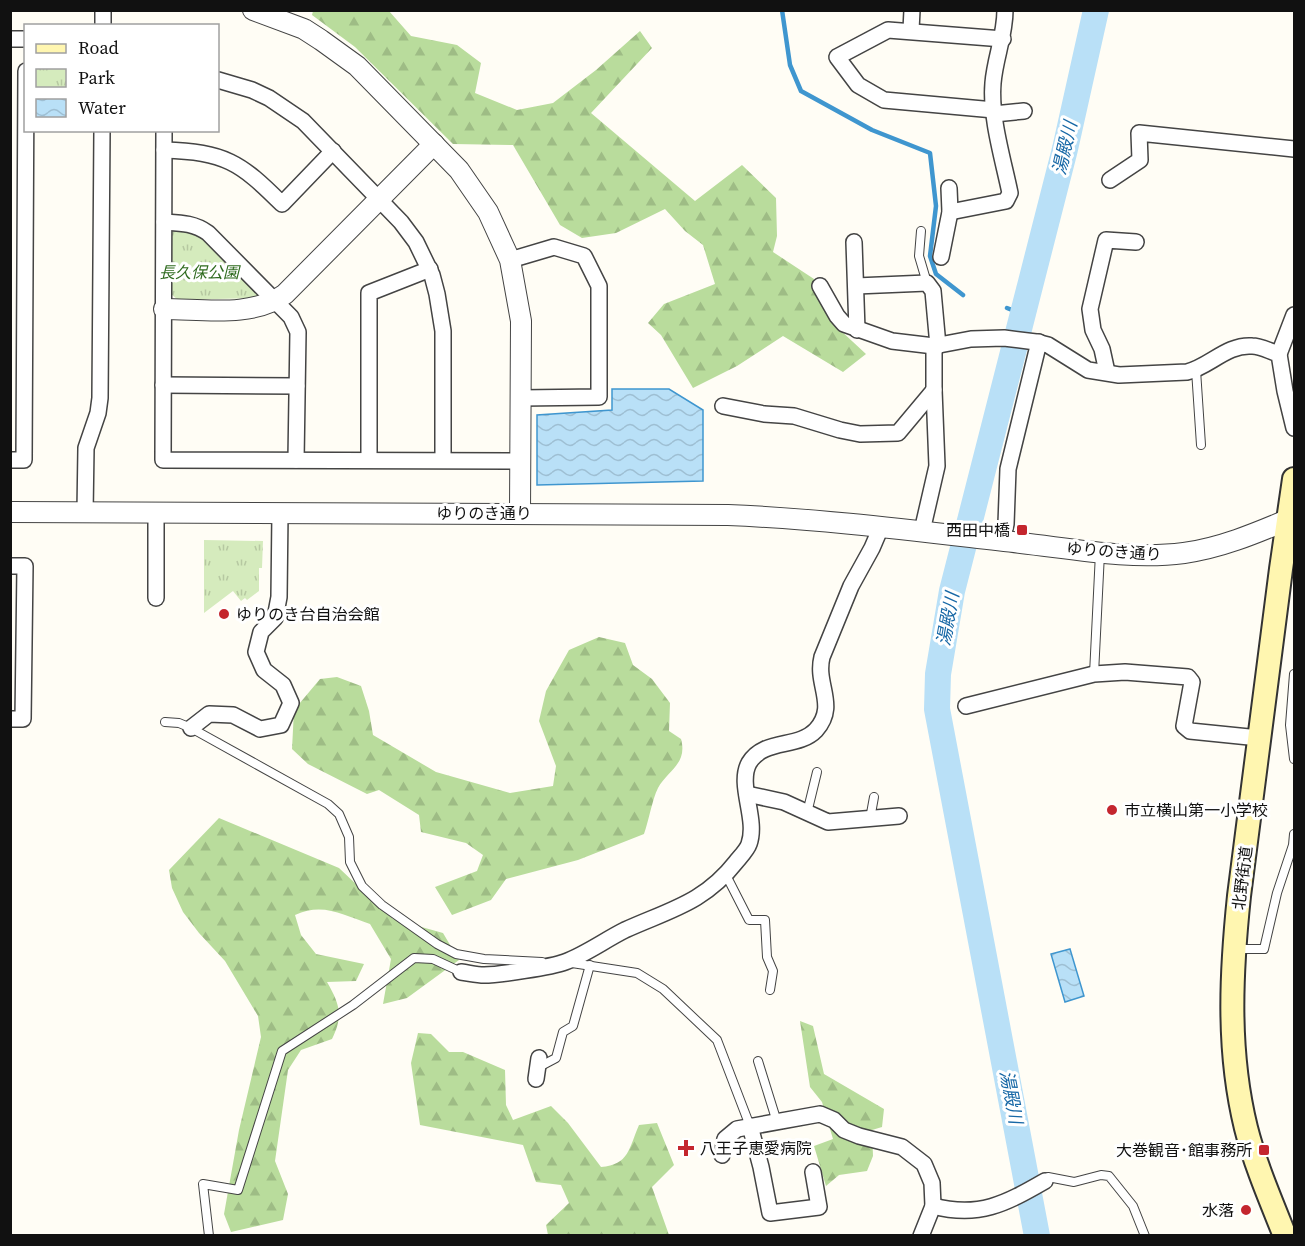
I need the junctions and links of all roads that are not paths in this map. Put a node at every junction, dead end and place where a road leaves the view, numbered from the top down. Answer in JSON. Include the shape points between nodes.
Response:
{"nodes":[{"id":1,"x":254,"y":10,"type":"edge"},
{"id":2,"x":912,"y":10,"type":"edge"},
{"id":3,"x":1005,"y":10,"type":"edge"},
{"id":4,"x":291,"y":17,"type":"edge"},
{"id":5,"x":910,"y":30,"type":"junction"},
{"id":6,"x":1003,"y":39,"type":"junction"},
{"id":7,"x":219,"y":80,"type":"edge"},
{"id":8,"x":1024,"y":111,"type":"dead end"},
{"id":9,"x":994,"y":112,"type":"junction"},
{"id":10,"x":24,"y":113,"type":"edge"},
{"id":11,"x":102,"y":132,"type":"edge"},
{"id":12,"x":164,"y":132,"type":"edge"},
{"id":13,"x":434,"y":144,"type":"junction"},
{"id":14,"x":1294,"y":149,"type":"edge"},
{"id":15,"x":164,"y":150,"type":"junction"},
{"id":16,"x":333,"y":151,"type":"junction"},
{"id":17,"x":1110,"y":180,"type":"dead end"},
{"id":18,"x":949,"y":188,"type":"dead end"},
{"id":19,"x":380,"y":199,"type":"junction"},
{"id":20,"x":950,"y":212,"type":"junction"},
{"id":21,"x":164,"y":222,"type":"junction"},
{"id":22,"x":921,"y":231,"type":"dead end"},
{"id":23,"x":18,"y":233,"type":"edge"},
{"id":24,"x":854,"y":242,"type":"dead end"},
{"id":25,"x":1136,"y":242,"type":"dead end"},
{"id":26,"x":941,"y":257,"type":"dead end"},
{"id":27,"x":510,"y":260,"type":"junction"},
{"id":28,"x":430,"y":269,"type":"junction"},
{"id":29,"x":927,"y":283,"type":"junction"},
{"id":30,"x":820,"y":286,"type":"dead end"},
{"id":31,"x":856,"y":286,"type":"junction"},
{"id":32,"x":276,"y":301,"type":"junction"},
{"id":33,"x":17,"y":307,"type":"edge"},
{"id":34,"x":164,"y":309,"type":"junction"},
{"id":35,"x":1294,"y":315,"type":"edge"},
{"id":36,"x":1294,"y":321,"type":"edge"},
{"id":37,"x":857,"y":330,"type":"junction"},
{"id":38,"x":1038,"y":342,"type":"junction"},
{"id":39,"x":936,"y":346,"type":"junction"},
{"id":40,"x":1279,"y":354,"type":"junction"},
{"id":41,"x":1196,"y":370,"type":"junction"},
{"id":42,"x":1107,"y":372,"type":"junction"},
{"id":43,"x":17,"y":383,"type":"edge"},
{"id":44,"x":163,"y":385,"type":"junction"},
{"id":45,"x":297,"y":386,"type":"junction"},
{"id":46,"x":934,"y":390,"type":"junction"},
{"id":47,"x":521,"y":398,"type":"junction"},
{"id":48,"x":723,"y":406,"type":"dead end"},
{"id":49,"x":1294,"y":428,"type":"edge"},
{"id":50,"x":1201,"y":445,"type":"dead end"},
{"id":51,"x":10,"y":460,"type":"edge"},
{"id":52,"x":296,"y":460,"type":"junction"},
{"id":53,"x":369,"y":460,"type":"junction"},
{"id":54,"x":443,"y":460,"type":"junction"},
{"id":55,"x":520,"y":460,"type":"junction"},
{"id":56,"x":1294,"y":479,"type":"edge"},
{"id":57,"x":10,"y":512,"type":"edge"},
{"id":58,"x":85,"y":513,"type":"junction"},
{"id":59,"x":156,"y":513,"type":"junction"},
{"id":60,"x":280,"y":513,"type":"junction"},
{"id":61,"x":520,"y":513,"type":"junction"},
{"id":62,"x":1287,"y":520,"type":"junction"},
{"id":63,"x":880,"y":526,"type":"junction"},
{"id":64,"x":922,"y":531,"type":"junction"},
{"id":65,"x":1002,"y":540,"type":"junction"},
{"id":66,"x":1100,"y":552,"type":"junction"},
{"id":67,"x":10,"y":566,"type":"edge"},
{"id":68,"x":156,"y":598,"type":"dead end"},
{"id":69,"x":17,"y":642,"type":"edge"},
{"id":70,"x":1094,"y":674,"type":"junction"},
{"id":71,"x":1294,"y":674,"type":"edge"},
{"id":72,"x":966,"y":706,"type":"dead end"},
{"id":73,"x":10,"y":719,"type":"edge"},
{"id":74,"x":165,"y":722,"type":"dead end"},
{"id":75,"x":191,"y":728,"type":"junction"},
{"id":76,"x":1259,"y":738,"type":"junction"},
{"id":77,"x":1294,"y":759,"type":"edge"},
{"id":78,"x":818,"y":772,"type":"dead end"},
{"id":79,"x":747,"y":794,"type":"junction"},
{"id":80,"x":874,"y":797,"type":"dead end"},
{"id":81,"x":807,"y":813,"type":"junction"},
{"id":82,"x":898,"y":816,"type":"dead end"},
{"id":83,"x":870,"y":819,"type":"junction"},
{"id":84,"x":1294,"y":834,"type":"edge"},
{"id":85,"x":726,"y":875,"type":"junction"},
{"id":86,"x":1234,"y":949,"type":"junction"},
{"id":87,"x":563,"y":963,"type":"junction"},
{"id":88,"x":590,"y":965,"type":"junction"},
{"id":89,"x":461,"y":972,"type":"joint"},
{"id":90,"x":770,"y":990,"type":"dead end"},
{"id":91,"x":758,"y":1061,"type":"dead end"},
{"id":92,"x":538,"y":1068,"type":"dead end"},
{"id":93,"x":777,"y":1122,"type":"junction"},
{"id":94,"x":750,"y":1126,"type":"junction"},
{"id":95,"x":722,"y":1155,"type":"dead end"},
{"id":96,"x":813,"y":1172,"type":"dead end"},
{"id":97,"x":1045,"y":1181,"type":"joint"},
{"id":98,"x":933,"y":1206,"type":"junction"},
{"id":99,"x":1294,"y":1234,"type":"edge"},
{"id":100,"x":208,"y":1236,"type":"edge"},
{"id":101,"x":921,"y":1236,"type":"edge"},
{"id":102,"x":1145,"y":1236,"type":"edge"},
{"id":103,"x":1287,"y":1236,"type":"edge"}],
"edges":[{"from":1,"to":4,"type":"street"},
{"from":2,"to":5,"type":"street"},
{"from":3,"to":6,"type":"street"},
{"from":4,"to":13,"type":"street","via":[[357,66]]},
{"from":5,"to":6,"type":"street"},
{"from":5,"to":9,"type":"street","via":[[888,30],[837,57],[858,85],[884,100]]},
{"from":6,"to":9,"type":"street","via":[[993,83]]},
{"from":7,"to":16,"type":"street","via":[[269,98],[303,121]]},
{"from":8,"to":9,"type":"street"},
{"from":9,"to":20,"type":"street","via":[[1008,198]]},
{"from":10,"to":23,"type":"street"},
{"from":11,"to":58,"type":"street","via":[[100,398],[86,454]]},
{"from":12,"to":15,"type":"street"},
{"from":13,"to":19,"type":"street"},
{"from":13,"to":27,"type":"street","via":[[480,197]]},
{"from":14,"to":17,"type":"street","via":[[1139,133],[1140,160]]},
{"from":15,"to":16,"type":"street","via":[[225,158],[254,176],[282,204]]},
{"from":15,"to":21,"type":"street"},
{"from":16,"to":19,"type":"street"},
{"from":18,"to":20,"type":"street"},
{"from":19,"to":28,"type":"street","via":[[402,222]]},
{"from":19,"to":32,"type":"street"},
{"from":20,"to":26,"type":"street"},
{"from":21,"to":32,"type":"street","via":[[187,223],[208,232]]},
{"from":21,"to":34,"type":"street"},
{"from":22,"to":29,"type":"lane","via":[[919,256]]},
{"from":23,"to":33,"type":"street"},
{"from":24,"to":31,"type":"street"},
{"from":25,"to":42,"type":"street","via":[[1106,240],[1095,286],[1090,309]]},
{"from":27,"to":47,"type":"street","via":[[521,321]]},
{"from":27,"to":47,"type":"street","via":[[554,247],[584,256],[599,286],[599,397]]},
{"from":28,"to":53,"type":"street","via":[[369,292]]},
{"from":28,"to":54,"type":"street","via":[[444,347]]},
{"from":29,"to":31,"type":"street"},
{"from":29,"to":39,"type":"street","via":[[933,291]]},
{"from":30,"to":37,"type":"street","via":[[837,316]]},
{"from":31,"to":37,"type":"street"},
{"from":32,"to":34,"type":"street","via":[[243,309]]},
{"from":32,"to":45,"type":"street","via":[[298,332]]},
{"from":33,"to":43,"type":"street"},
{"from":34,"to":44,"type":"street"},
{"from":35,"to":36,"type":"street"},
{"from":36,"to":40,"type":"street"},
{"from":37,"to":39,"type":"street","via":[[892,341]]},
{"from":38,"to":39,"type":"street","via":[[971,339]]},
{"from":38,"to":42,"type":"street","via":[[1088,370]]},
{"from":38,"to":65,"type":"street","via":[[1008,469]]},
{"from":39,"to":46,"type":"street"},
{"from":40,"to":41,"type":"street","via":[[1247,346],[1225,352]]},
{"from":40,"to":49,"type":"street"},
{"from":41,"to":42,"type":"street","via":[[1119,375]]},
{"from":41,"to":50,"type":"lane"},
{"from":43,"to":51,"type":"street","via":[[24,460]]},
{"from":44,"to":45,"type":"street"},
{"from":44,"to":52,"type":"street","via":[[163,460]]},
{"from":45,"to":52,"type":"street"},
{"from":46,"to":48,"type":"street","via":[[898,433],[860,434],[794,416]]},
{"from":46,"to":64,"type":"street","via":[[937,466]]},
{"from":47,"to":55,"type":"street"},
{"from":52,"to":53,"type":"street"},
{"from":53,"to":54,"type":"street"},
{"from":54,"to":55,"type":"street"},
{"from":55,"to":61,"type":"street"},
{"from":56,"to":62,"type":"main road","name":"北野街道"},
{"from":57,"to":58,"type":"street","name":"ゆりのき通り"},
{"from":58,"to":59,"type":"street","name":"ゆりのき通り"},
{"from":59,"to":60,"type":"street","name":"ゆりのき通り"},
{"from":59,"to":68,"type":"street","via":[[149,582]]},
{"from":60,"to":61,"type":"street","name":"ゆりのき通り"},
{"from":60,"to":75,"type":"street","via":[[279,597],[275,618],[261,632],[256,652],[264,670],[282,685],[291,703],[281,725],[260,729],[232,715],[209,714]]},
{"from":61,"to":63,"type":"street","name":"ゆりのき通り","via":[[728,515]]},
{"from":62,"to":66,"type":"street","name":"ゆりのき通り","via":[[1218,546],[1185,553]]},
{"from":62,"to":76,"type":"main road","name":"北野街道","via":[[1284,570]]},
{"from":63,"to":64,"type":"street","name":"ゆりのき通り"},
{"from":63,"to":79,"type":"street","via":[[850,586],[822,657],[820,668],[828,708],[823,722],[809,737],[758,753],[745,774]]},
{"from":64,"to":65,"type":"street","name":"ゆりのき通り"},
{"from":65,"to":66,"type":"street","name":"ゆりのき通り"},
{"from":66,"to":70,"type":"lane"},
{"from":67,"to":69,"type":"street","via":[[25,566]]},
{"from":69,"to":73,"type":"street","via":[[23,719]]},
{"from":70,"to":72,"type":"street"},
{"from":70,"to":76,"type":"street","via":[[1188,677],[1192,682],[1184,726],[1190,731]]},
{"from":71,"to":77,"type":"lane","via":[[1290,725]]},
{"from":74,"to":75,"type":"lane"},
{"from":75,"to":87,"type":"lane","via":[[328,804],[339,814],[350,837],[350,862],[362,886],[437,944],[456,954],[484,959]]},
{"from":76,"to":86,"type":"main road","name":"北野街道"},
{"from":78,"to":81,"type":"lane"},
{"from":79,"to":81,"type":"street","via":[[784,802]]},
{"from":79,"to":85,"type":"street","via":[[749,845]]},
{"from":80,"to":83,"type":"lane"},
{"from":81,"to":83,"type":"street","via":[[828,822]]},
{"from":82,"to":83,"type":"street"},
{"from":84,"to":86,"type":"lane","via":[[1264,949]]},
{"from":85,"to":87,"type":"street","via":[[707,892]]},
{"from":85,"to":90,"type":"lane","via":[[749,920],[765,920],[767,957],[773,971]]},
{"from":86,"to":103,"type":"main road","name":"北野街道","via":[[1235,1072],[1250,1143]]},
{"from":87,"to":88,"type":"lane"},
{"from":87,"to":89,"type":"street","via":[[484,975]]},
{"from":88,"to":92,"type":"lane","via":[[573,1026],[563,1032],[556,1058]]},
{"from":88,"to":94,"type":"lane","via":[[637,973],[663,989],[717,1040]]},
{"from":89,"to":100,"type":"lane","via":[[433,959],[414,958],[353,1005],[282,1051],[238,1190],[203,1184]]},
{"from":91,"to":93,"type":"lane"},
{"from":93,"to":94,"type":"street"},
{"from":93,"to":98,"type":"street","via":[[820,1114],[844,1130],[902,1147],[924,1164],[932,1183]]},
{"from":94,"to":95,"type":"street","via":[[737,1129],[725,1139]]},
{"from":94,"to":96,"type":"street","via":[[770,1213],[819,1207]]},
{"from":97,"to":98,"type":"street","via":[[986,1209],[953,1211]]},
{"from":97,"to":102,"type":"lane","via":[[1048,1178],[1074,1182],[1109,1176],[1133,1206]]},
{"from":98,"to":101,"type":"street"},
{"from":99,"to":103,"type":"street"}]}
